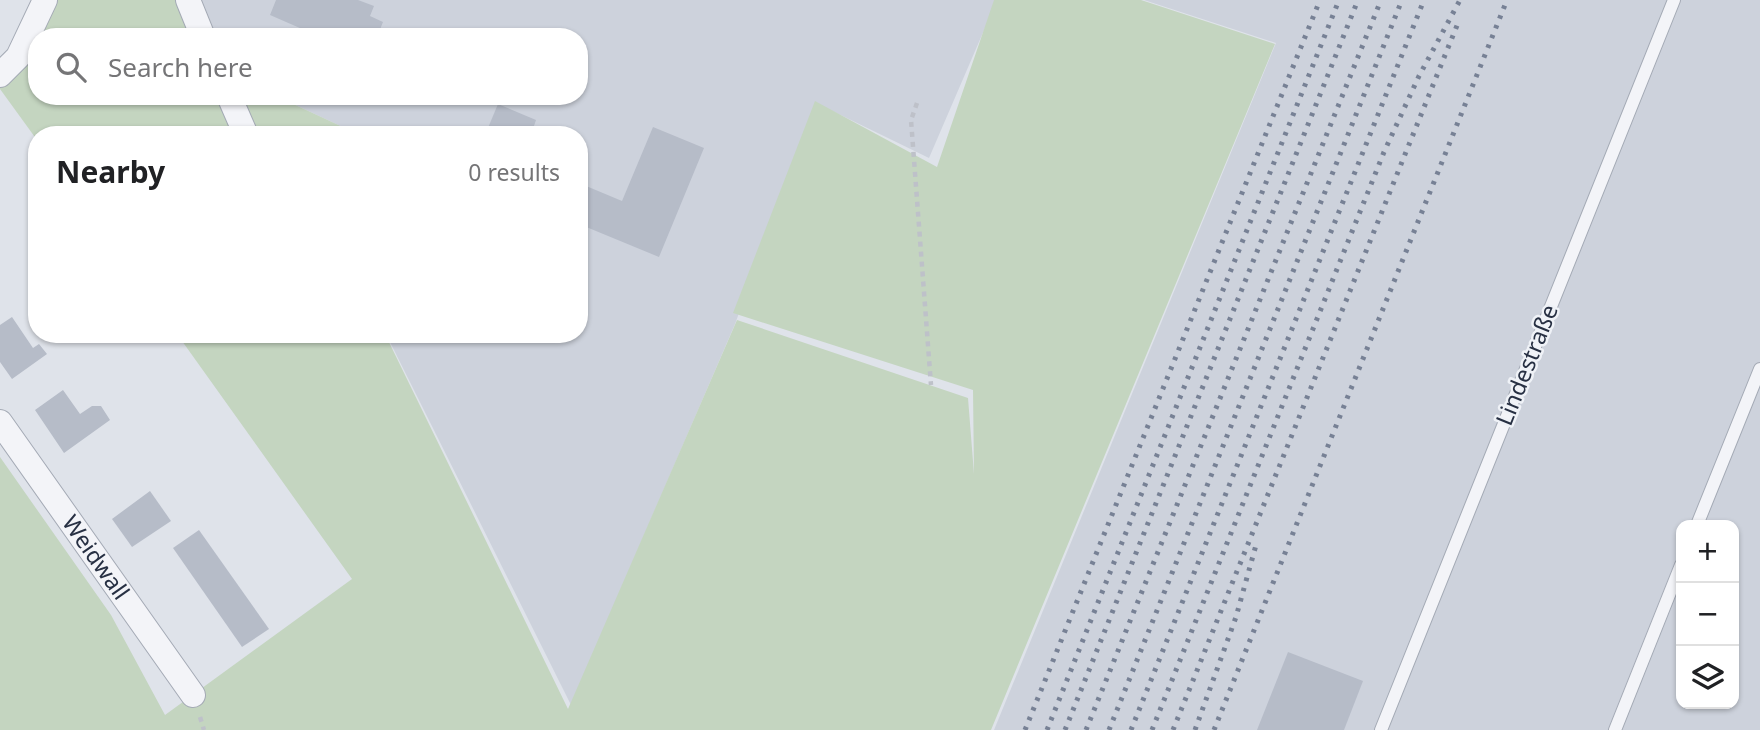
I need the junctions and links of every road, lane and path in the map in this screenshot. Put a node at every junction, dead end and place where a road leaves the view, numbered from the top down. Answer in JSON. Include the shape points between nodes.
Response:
{"nodes":[{"id":1,"x":45,"y":0,"type":"edge"},
{"id":2,"x":188,"y":0,"type":"edge"},
{"id":3,"x":1674,"y":0,"type":"edge"},
{"id":4,"x":32,"y":28,"type":"edge"},
{"id":5,"x":199,"y":28,"type":"edge"},
{"id":6,"x":28,"y":36,"type":"edge"},
{"id":7,"x":0,"y":75,"type":"edge"},
{"id":8,"x":917,"y":103,"type":"dead end"},
{"id":9,"x":233,"y":105,"type":"edge"},
{"id":10,"x":242,"y":126,"type":"edge"},
{"id":11,"x":1760,"y":369,"type":"edge"},
{"id":12,"x":931,"y":385,"type":"dead end"},
{"id":13,"x":0,"y":422,"type":"edge"},
{"id":14,"x":1699,"y":520,"type":"edge"},
{"id":15,"x":1676,"y":578,"type":"edge"},
{"id":16,"x":193,"y":695,"type":"dead end"},
{"id":17,"x":1381,"y":730,"type":"edge"},
{"id":18,"x":1615,"y":730,"type":"edge"}],
"edges":[{"from":1,"to":4,"type":"street"},
{"from":2,"to":5,"type":"street"},
{"from":3,"to":17,"type":"lane","name":"Lindestraße"},
{"from":6,"to":7,"type":"street","via":[[18,57]]},
{"from":8,"to":12,"type":"path","via":[[911,120]]},
{"from":9,"to":10,"type":"street"},
{"from":11,"to":14,"type":"lane"},
{"from":13,"to":16,"type":"street","name":"Weidwall"},
{"from":15,"to":18,"type":"lane"}]}
